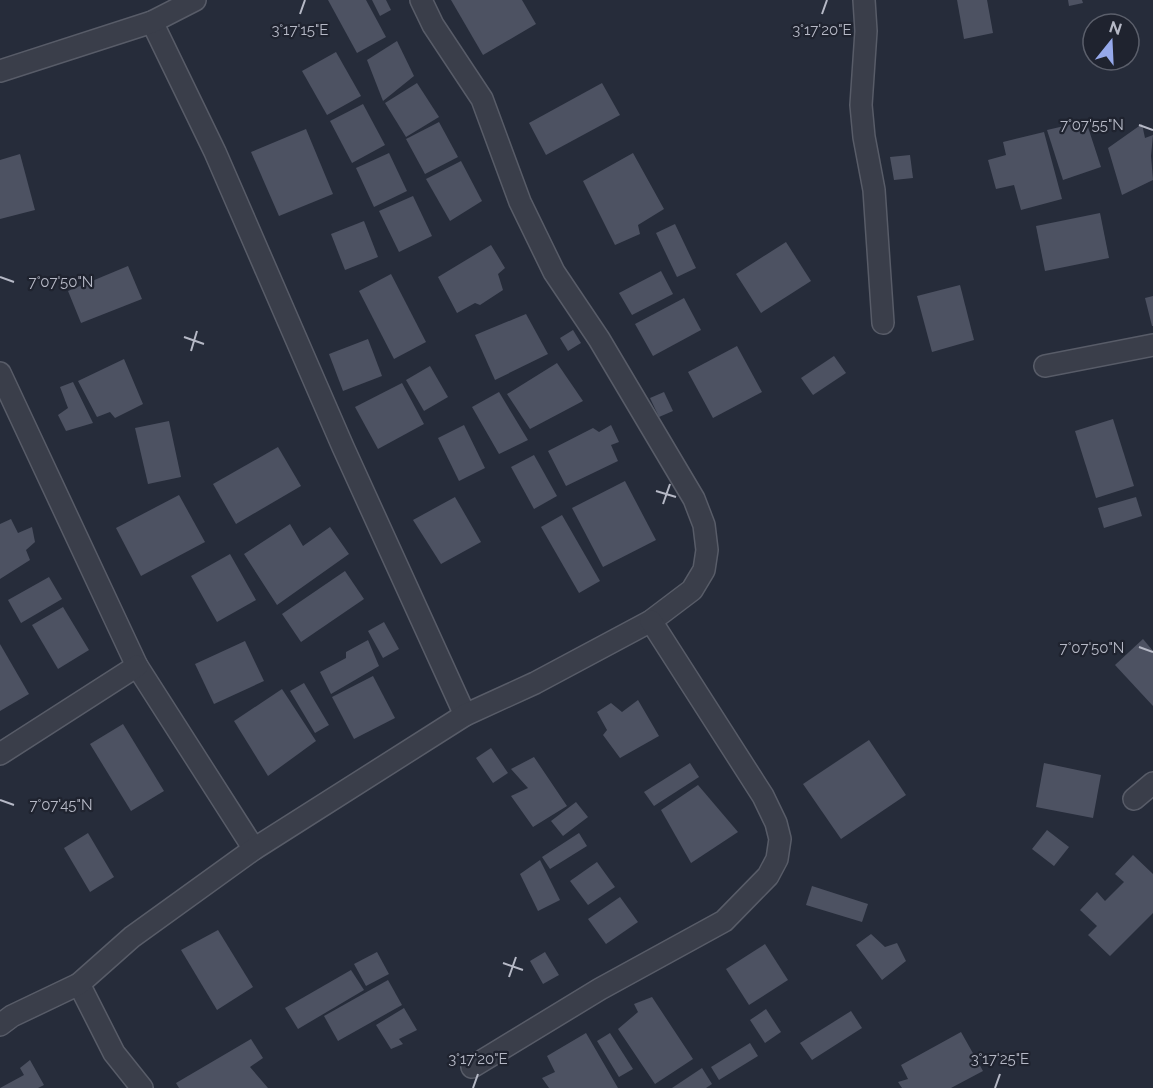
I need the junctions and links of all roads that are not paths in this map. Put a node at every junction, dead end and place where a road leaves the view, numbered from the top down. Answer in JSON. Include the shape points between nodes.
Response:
{"nodes":[{"id":1,"x":195,"y":0,"type":"edge"},
{"id":2,"x":421,"y":0,"type":"edge"},
{"id":3,"x":864,"y":0,"type":"edge"},
{"id":4,"x":152,"y":22,"type":"junction"},
{"id":5,"x":0,"y":71,"type":"edge"},
{"id":6,"x":883,"y":323,"type":"dead end"},
{"id":7,"x":1153,"y":345,"type":"edge"},
{"id":8,"x":1045,"y":366,"type":"dead end"},
{"id":9,"x":0,"y":373,"type":"edge"},
{"id":10,"x":651,"y":621,"type":"junction"},
{"id":11,"x":137,"y":666,"type":"junction"},
{"id":12,"x":465,"y":715,"type":"junction"},
{"id":13,"x":0,"y":754,"type":"edge"},
{"id":14,"x":1153,"y":783,"type":"edge"},
{"id":15,"x":1134,"y":799,"type":"dead end"},
{"id":16,"x":254,"y":849,"type":"junction"},
{"id":17,"x":80,"y":984,"type":"junction"},
{"id":18,"x":0,"y":1025,"type":"edge"},
{"id":19,"x":472,"y":1068,"type":"dead end"},
{"id":20,"x":142,"y":1088,"type":"edge"}],
"edges":[{"from":1,"to":4,"type":"street"},
{"from":2,"to":10,"type":"street","via":[[482,99],[520,202],[554,272],[605,348],[694,499],[704,525],[708,550],[704,570],[692,590]]},
{"from":3,"to":6,"type":"street","via":[[861,105],[874,189]]},
{"from":4,"to":5,"type":"street"},
{"from":4,"to":12,"type":"street","via":[[215,152]]},
{"from":7,"to":8,"type":"street"},
{"from":9,"to":11,"type":"street"},
{"from":10,"to":12,"type":"street","via":[[535,683]]},
{"from":10,"to":19,"type":"street","via":[[763,796],[780,839],[777,859],[768,876],[723,921],[600,989]]},
{"from":11,"to":13,"type":"street"},
{"from":11,"to":16,"type":"street"},
{"from":12,"to":16,"type":"street"},
{"from":14,"to":15,"type":"street"},
{"from":16,"to":17,"type":"street","via":[[132,937]]},
{"from":17,"to":18,"type":"street"},
{"from":17,"to":20,"type":"street","via":[[114,1053]]}]}
